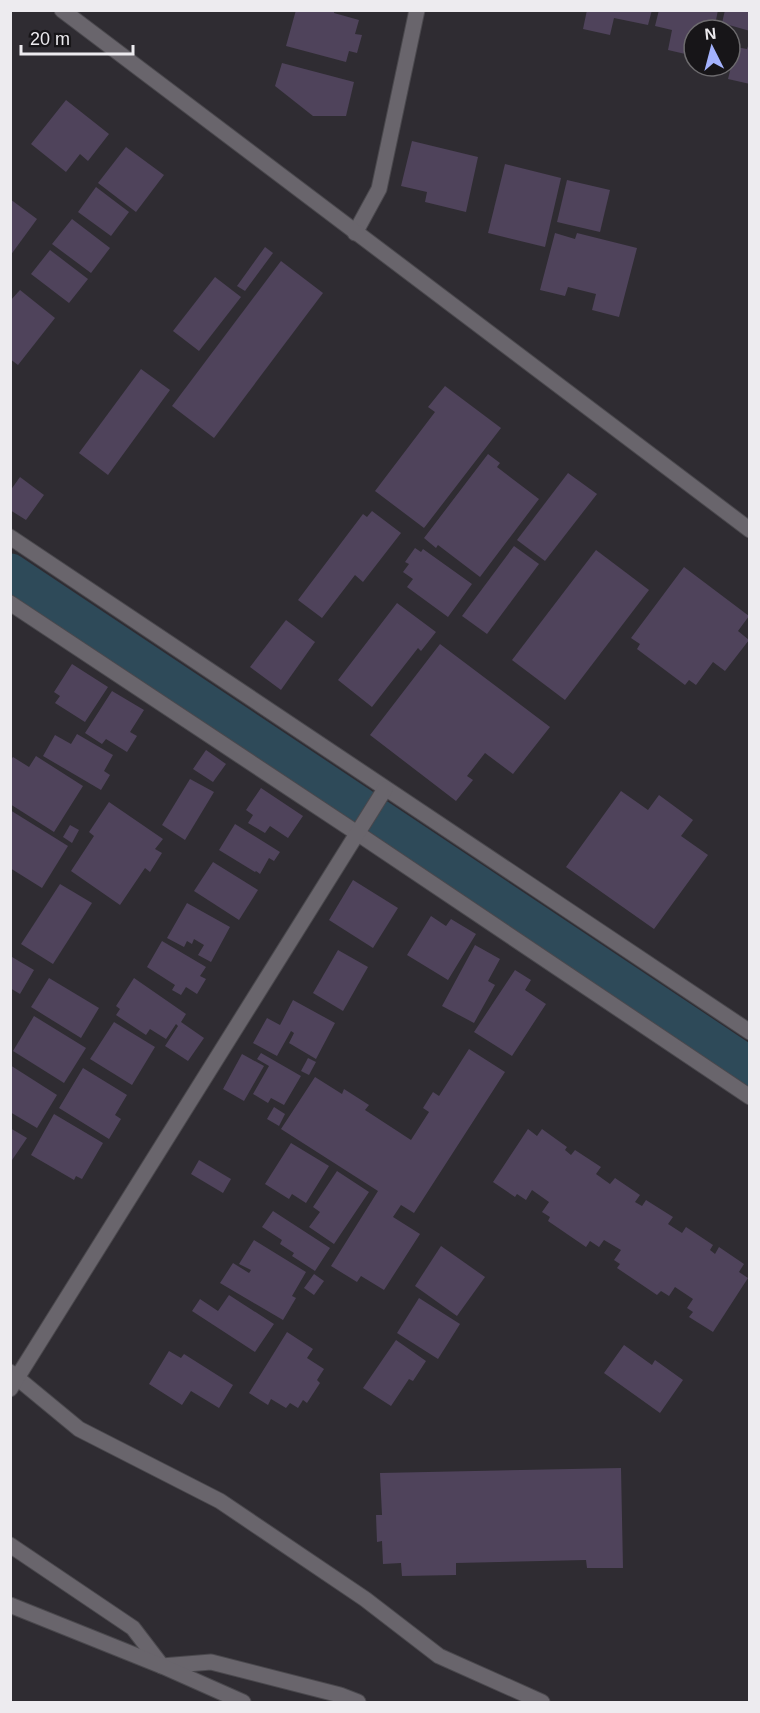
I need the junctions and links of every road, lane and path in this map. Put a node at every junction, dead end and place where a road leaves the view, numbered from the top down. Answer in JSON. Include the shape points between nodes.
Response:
{"nodes":[{"id":1,"x":62,"y":10,"type":"edge"},
{"id":2,"x":417,"y":10,"type":"edge"},
{"id":3,"x":355,"y":233,"type":"junction"},
{"id":4,"x":750,"y":530,"type":"edge"},
{"id":5,"x":10,"y":537,"type":"edge"},
{"id":6,"x":10,"y":603,"type":"edge"},
{"id":7,"x":382,"y":795,"type":"junction"},
{"id":8,"x":359,"y":830,"type":"junction"},
{"id":9,"x":750,"y":1032,"type":"edge"},
{"id":10,"x":749,"y":1095,"type":"edge"},
{"id":11,"x":13,"y":1379,"type":"edge"},
{"id":12,"x":10,"y":1545,"type":"edge"},
{"id":13,"x":10,"y":1605,"type":"edge"},
{"id":14,"x":162,"y":1666,"type":"junction"},
{"id":15,"x":243,"y":1702,"type":"edge"},
{"id":16,"x":358,"y":1702,"type":"edge"},
{"id":17,"x":542,"y":1702,"type":"edge"}],
"edges":[{"from":1,"to":3,"type":"street"},
{"from":2,"to":3,"type":"street","via":[[379,189]]},
{"from":3,"to":4,"type":"street"},
{"from":5,"to":7,"type":"street"},
{"from":6,"to":8,"type":"street"},
{"from":7,"to":8,"type":"street"},
{"from":7,"to":9,"type":"street"},
{"from":8,"to":10,"type":"street"},
{"from":8,"to":11,"type":"street"},
{"from":11,"to":17,"type":"street","via":[[79,1429],[220,1501],[365,1599],[439,1656]]},
{"from":12,"to":14,"type":"street","via":[[133,1628]]},
{"from":13,"to":14,"type":"street"},
{"from":14,"to":15,"type":"street"},
{"from":14,"to":16,"type":"street","via":[[211,1662]]}]}
